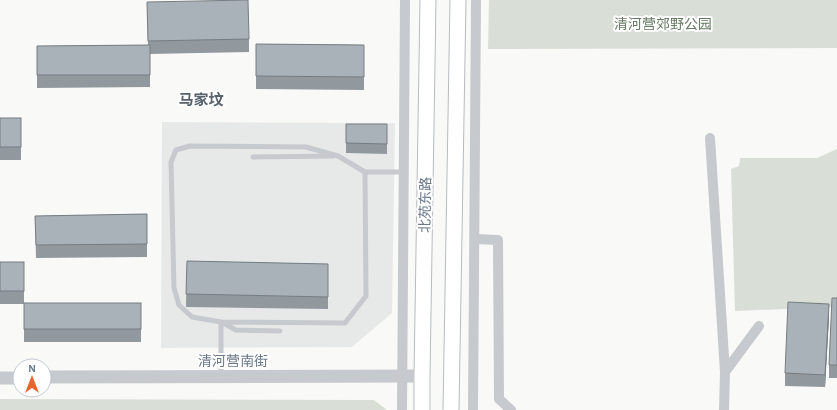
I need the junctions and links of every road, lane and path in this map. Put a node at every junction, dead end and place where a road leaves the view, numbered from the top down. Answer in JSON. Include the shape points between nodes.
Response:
{"nodes":[{"id":1,"x":405,"y":0,"type":"edge"},
{"id":2,"x":428,"y":0,"type":"edge"},
{"id":3,"x":458,"y":0,"type":"edge"},
{"id":4,"x":476,"y":0,"type":"edge"},
{"id":5,"x":710,"y":138,"type":"dead end"},
{"id":6,"x":338,"y":156,"type":"junction"},
{"id":7,"x":253,"y":157,"type":"dead end"},
{"id":8,"x":365,"y":172,"type":"junction"},
{"id":9,"x":404,"y":172,"type":"junction"},
{"id":10,"x":475,"y":239,"type":"junction"},
{"id":11,"x":222,"y":322,"type":"junction"},
{"id":12,"x":759,"y":326,"type":"dead end"},
{"id":13,"x":280,"y":331,"type":"dead end"},
{"id":14,"x":725,"y":372,"type":"junction"},
{"id":15,"x":402,"y":376,"type":"junction"},
{"id":16,"x":422,"y":376,"type":"junction"},
{"id":17,"x":221,"y":377,"type":"junction"},
{"id":18,"x":0,"y":378,"type":"edge"},
{"id":19,"x":12,"y":378,"type":"edge"},
{"id":20,"x":52,"y":378,"type":"edge"},
{"id":21,"x":402,"y":410,"type":"edge"},
{"id":22,"x":422,"y":410,"type":"edge"},
{"id":23,"x":451,"y":410,"type":"edge"},
{"id":24,"x":473,"y":410,"type":"edge"},
{"id":25,"x":511,"y":410,"type":"edge"},
{"id":26,"x":724,"y":410,"type":"edge"}],
"edges":[{"from":1,"to":9,"type":"street"},
{"from":2,"to":16,"type":"main road","name":"北苑东路"},
{"from":3,"to":23,"type":"main road"},
{"from":4,"to":10,"type":"street"},
{"from":5,"to":14,"type":"street"},
{"from":6,"to":7,"type":"lane"},
{"from":6,"to":8,"type":"lane"},
{"from":6,"to":11,"type":"lane","via":[[306,147],[190,146],[176,150],[171,162],[174,288],[179,304],[192,317]]},
{"from":8,"to":9,"type":"lane"},
{"from":8,"to":11,"type":"lane","via":[[366,296],[345,323]]},
{"from":9,"to":15,"type":"street"},
{"from":10,"to":24,"type":"street"},
{"from":10,"to":25,"type":"street","via":[[498,240],[500,400]]},
{"from":11,"to":13,"type":"lane","via":[[236,330]]},
{"from":11,"to":17,"type":"lane"},
{"from":12,"to":14,"type":"street"},
{"from":14,"to":26,"type":"street"},
{"from":15,"to":16,"type":"street","name":"清河营南街"},
{"from":15,"to":17,"type":"street","name":"清河营南街"},
{"from":15,"to":21,"type":"street"},
{"from":16,"to":22,"type":"main road","name":"北苑东路"},
{"from":17,"to":20,"type":"street","name":"清河营南街"},
{"from":18,"to":19,"type":"street"}]}
